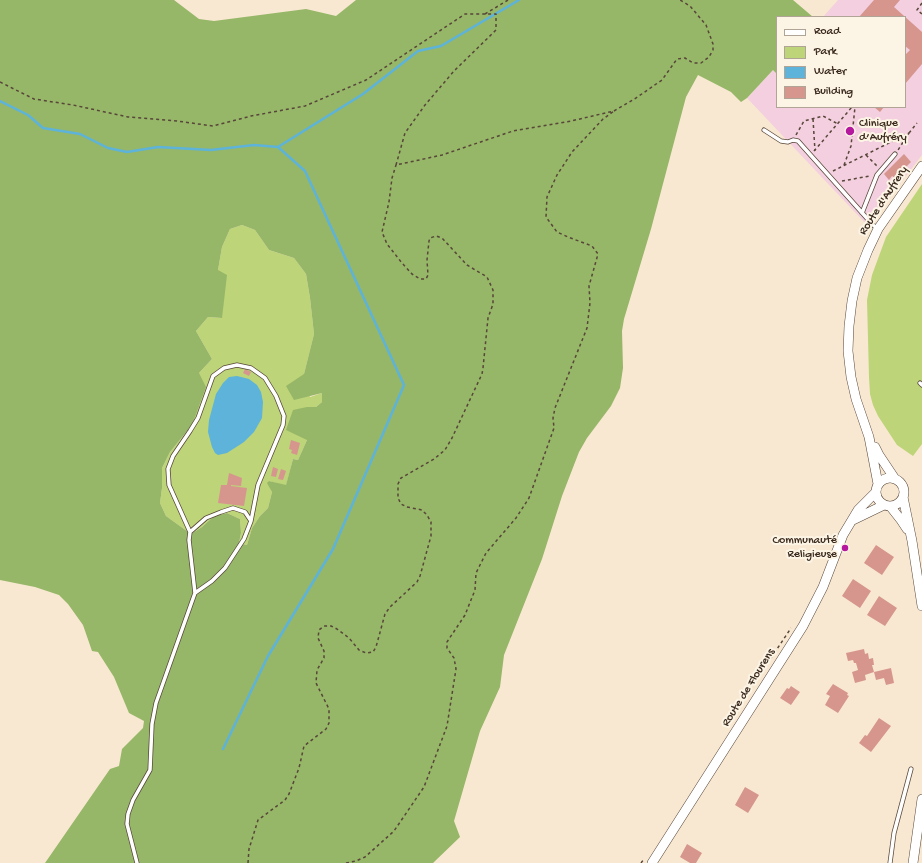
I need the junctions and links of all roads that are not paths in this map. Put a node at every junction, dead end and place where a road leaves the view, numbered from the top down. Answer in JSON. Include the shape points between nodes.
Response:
{"nodes":[{"id":1,"x":764,"y":130,"type":"dead end"},
{"id":2,"x":895,"y":154,"type":"road end"},
{"id":3,"x":922,"y":166,"type":"edge"},
{"id":4,"x":862,"y":213,"type":"junction"},
{"id":5,"x":878,"y":229,"type":"junction"},
{"id":6,"x":869,"y":437,"type":"junction"},
{"id":7,"x":895,"y":479,"type":"junction"},
{"id":8,"x":877,"y":488,"type":"junction"},
{"id":9,"x":903,"y":497,"type":"junction"},
{"id":10,"x":887,"y":505,"type":"junction"},
{"id":11,"x":853,"y":520,"type":"junction"},
{"id":12,"x":250,"y":521,"type":"junction"},
{"id":13,"x":190,"y":532,"type":"junction"},
{"id":14,"x":912,"y":541,"type":"junction"},
{"id":15,"x":195,"y":593,"type":"junction"},
{"id":16,"x":922,"y":606,"type":"edge"},
{"id":17,"x":911,"y":769,"type":"dead end"},
{"id":18,"x":922,"y":799,"type":"edge"},
{"id":19,"x":649,"y":860,"type":"edge"},
{"id":20,"x":137,"y":863,"type":"edge"},
{"id":21,"x":890,"y":863,"type":"edge"},
{"id":22,"x":914,"y":863,"type":"edge"}],
"edges":[{"from":1,"to":4,"type":"lane","via":[[781,141],[798,142]]},
{"from":2,"to":4,"type":"lane","via":[[877,175]]},
{"from":3,"to":5,"type":"street","name":"Route d'Aufrery"},
{"from":4,"to":5,"type":"lane"},
{"from":5,"to":6,"type":"street","name":"Route d'Aufrery","via":[[857,278],[849,326],[851,377]]},
{"from":6,"to":7,"type":"street","name":"Route d'Aufrery"},
{"from":6,"to":8,"type":"street","name":"Route d'Aufrery"},
{"from":7,"to":8,"type":"street","via":[[883,479]]},
{"from":7,"to":9,"type":"street","via":[[903,487]]},
{"from":8,"to":10,"type":"street","via":[[878,500]]},
{"from":8,"to":11,"type":"street","name":"Route de Flourens"},
{"from":9,"to":10,"type":"street","via":[[897,504]]},
{"from":9,"to":14,"type":"street"},
{"from":10,"to":11,"type":"street"},
{"from":10,"to":14,"type":"street","via":[[901,520]]},
{"from":11,"to":19,"type":"street","name":"Route de Flourens","via":[[843,535],[810,613]]},
{"from":12,"to":13,"type":"lane","via":[[245,512],[233,508],[206,518]]},
{"from":12,"to":13,"type":"lane","via":[[258,485],[283,425],[284,416],[265,378],[251,368],[237,365],[224,368],[213,376],[198,418],[173,456],[168,469],[169,485]]},
{"from":12,"to":15,"type":"lane","via":[[244,539],[225,568]]},
{"from":13,"to":15,"type":"lane"},
{"from":14,"to":16,"type":"street"},
{"from":15,"to":20,"type":"lane","via":[[156,704],[152,724],[150,770],[128,814],[127,824]]},
{"from":17,"to":21,"type":"lane","via":[[894,833]]},
{"from":18,"to":22,"type":"street"}]}
